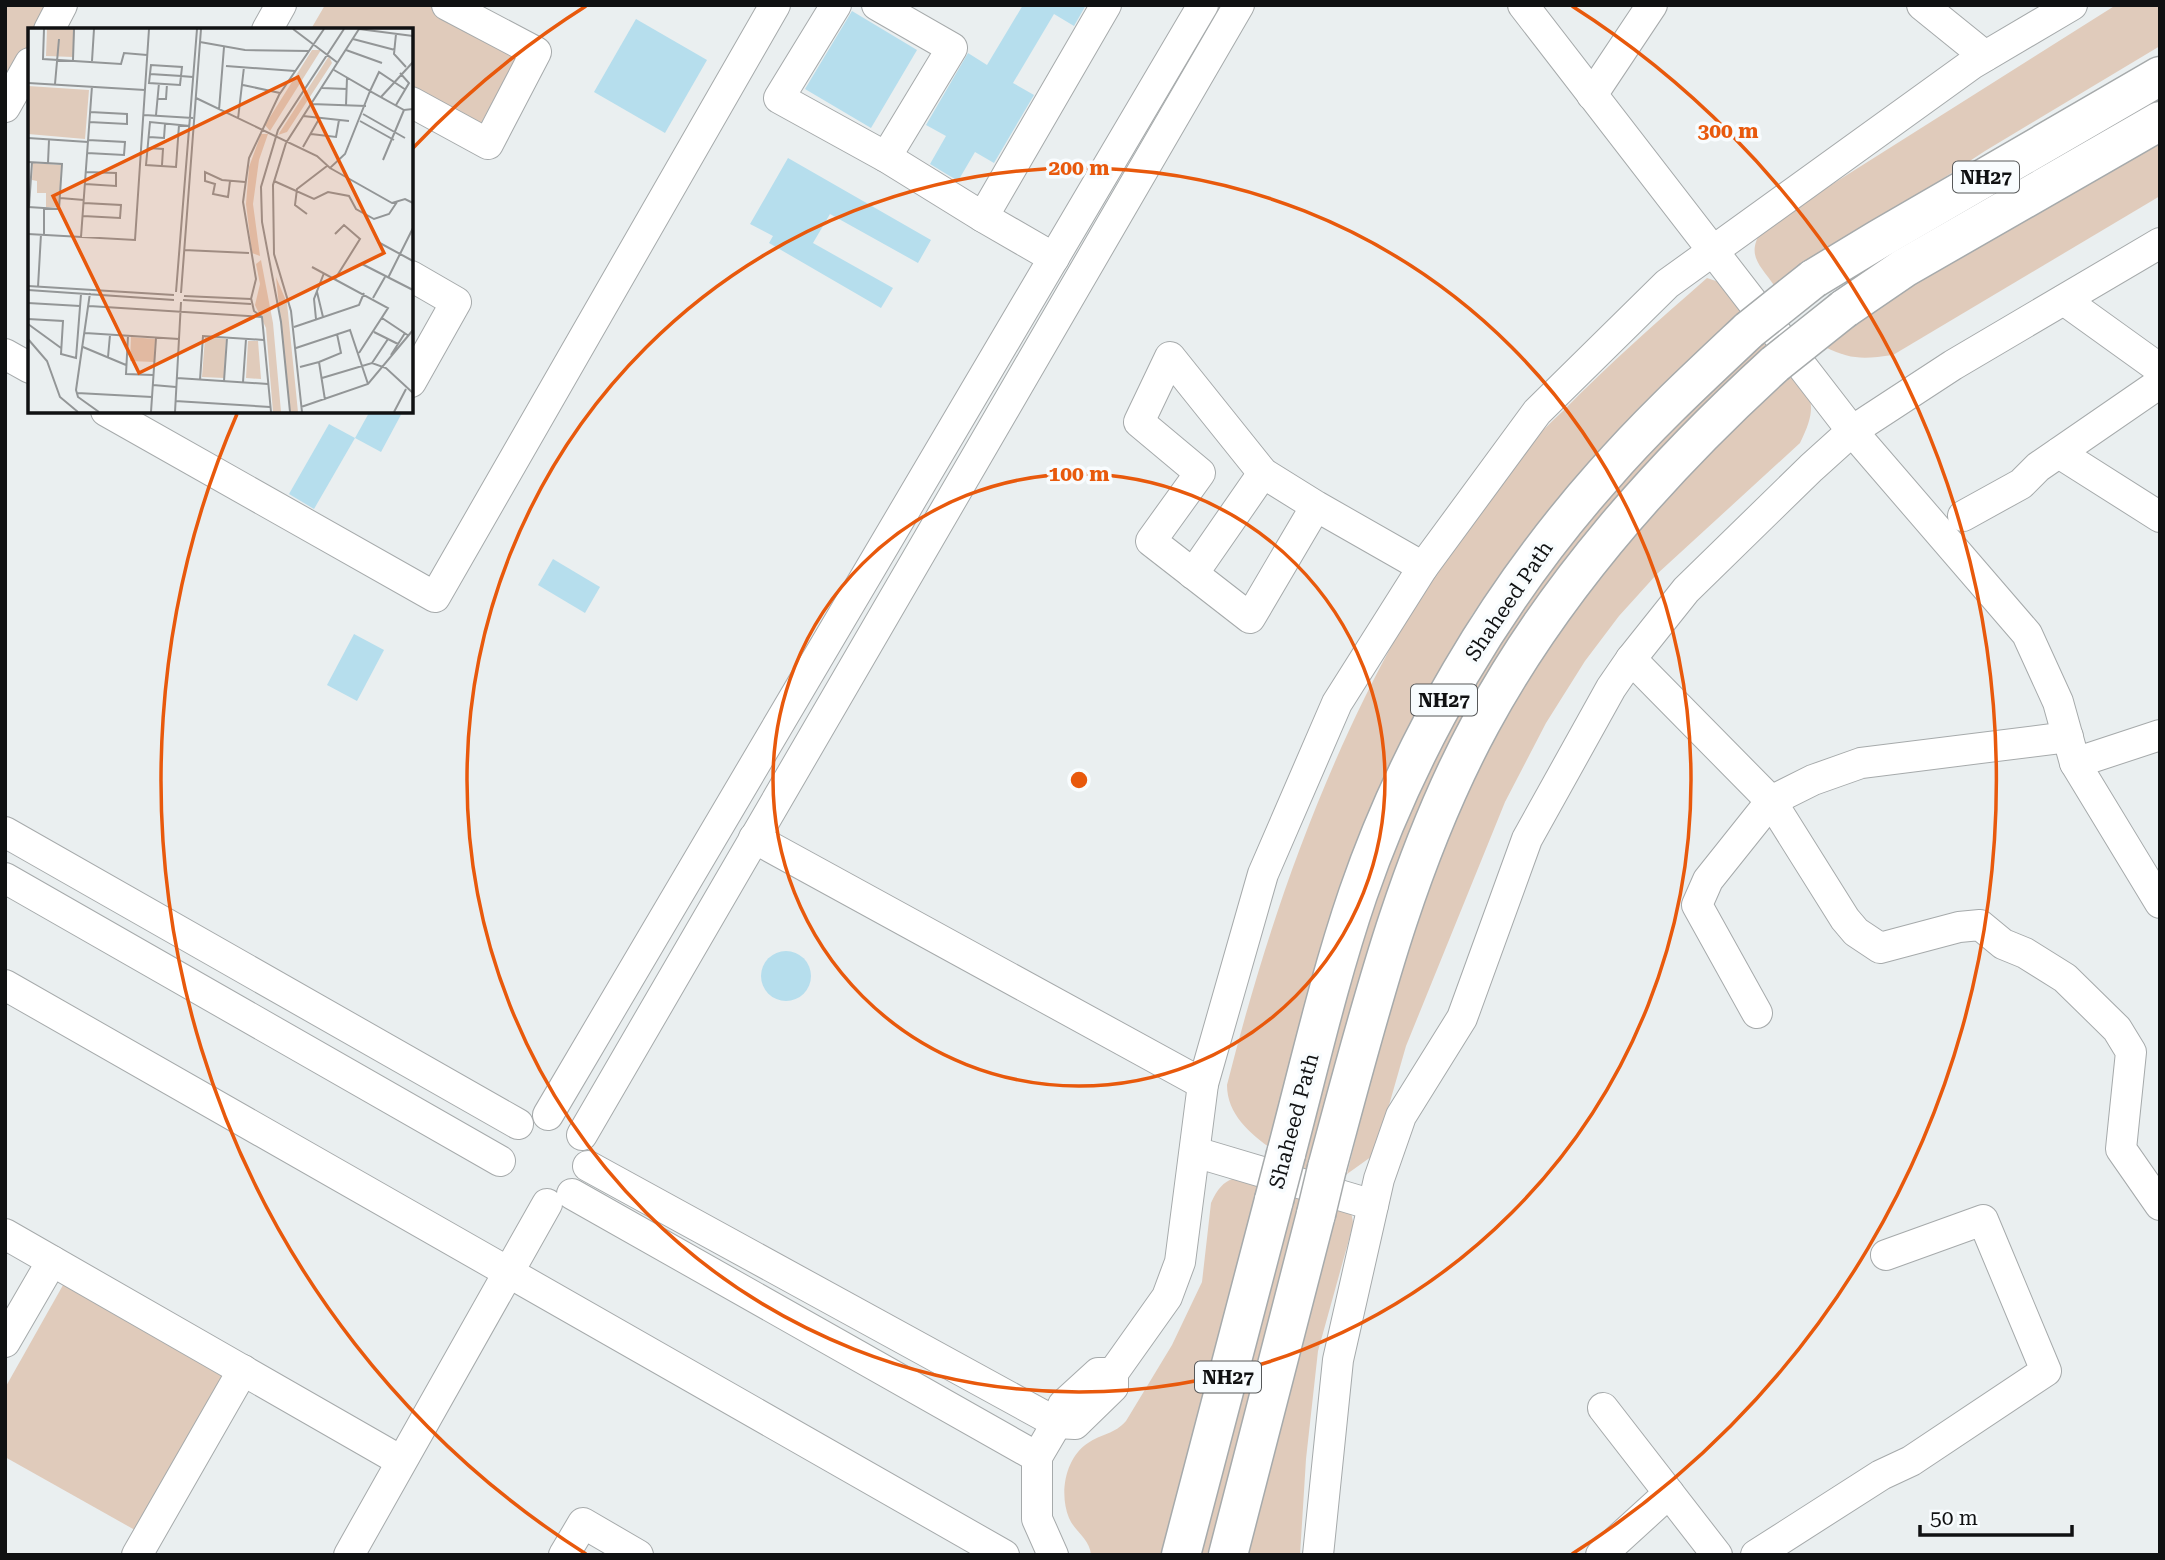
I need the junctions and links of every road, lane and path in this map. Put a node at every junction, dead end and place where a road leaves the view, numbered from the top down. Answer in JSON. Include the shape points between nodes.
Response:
{"nodes":[{"id":1,"x":62,"y":5,"type":"edge"},
{"id":2,"x":447,"y":5,"type":"edge"},
{"id":3,"x":775,"y":5,"type":"edge"},
{"id":4,"x":836,"y":5,"type":"edge"},
{"id":5,"x":877,"y":5,"type":"edge"},
{"id":6,"x":1106,"y":5,"type":"edge"},
{"id":7,"x":1203,"y":5,"type":"edge"},
{"id":8,"x":1239,"y":5,"type":"edge"},
{"id":9,"x":1523,"y":5,"type":"edge"},
{"id":10,"x":1653,"y":5,"type":"edge"},
{"id":11,"x":1922,"y":5,"type":"edge"},
{"id":12,"x":2072,"y":5,"type":"edge"},
{"id":13,"x":50,"y":28,"type":"edge"},
{"id":14,"x":1985,"y":56,"type":"junction"},
{"id":15,"x":28,"y":67,"type":"edge"},
{"id":16,"x":2160,"y":76,"type":"edge"},
{"id":17,"x":1592,"y":95,"type":"junction"},
{"id":18,"x":413,"y":103,"type":"edge"},
{"id":19,"x":5,"y":107,"type":"edge"},
{"id":20,"x":2160,"y":121,"type":"edge"},
{"id":21,"x":886,"y":157,"type":"junction"},
{"id":22,"x":984,"y":217,"type":"junction"},
{"id":23,"x":2160,"y":243,"type":"edge"},
{"id":24,"x":1713,"y":252,"type":"junction"},
{"id":25,"x":1054,"y":258,"type":"junction"},
{"id":26,"x":413,"y":277,"type":"edge"},
{"id":27,"x":2064,"y":300,"type":"junction"},
{"id":28,"x":5,"y":354,"type":"edge"},
{"id":29,"x":28,"y":367,"type":"edge"},
{"id":30,"x":2160,"y":369,"type":"edge"},
{"id":31,"x":413,"y":378,"type":"edge"},
{"id":32,"x":2160,"y":383,"type":"edge"},
{"id":33,"x":110,"y":413,"type":"edge"},
{"id":34,"x":1852,"y":432,"type":"junction"},
{"id":35,"x":2059,"y":453,"type":"junction"},
{"id":36,"x":1263,"y":473,"type":"junction"},
{"id":37,"x":1316,"y":506,"type":"junction"},
{"id":38,"x":1963,"y":516,"type":"dead end"},
{"id":39,"x":2160,"y":517,"type":"edge"},
{"id":40,"x":1423,"y":567,"type":"junction"},
{"id":41,"x":1194,"y":574,"type":"junction"},
{"id":42,"x":1630,"y":659,"type":"junction"},
{"id":43,"x":2160,"y":735,"type":"edge"},
{"id":44,"x":2072,"y":750,"type":"junction"},
{"id":45,"x":1771,"y":801,"type":"junction"},
{"id":46,"x":5,"y":832,"type":"edge"},
{"id":47,"x":754,"y":838,"type":"junction"},
{"id":48,"x":5,"y":878,"type":"edge"},
{"id":49,"x":2160,"y":903,"type":"edge"},
{"id":50,"x":5,"y":985,"type":"edge"},
{"id":51,"x":1757,"y":1013,"type":"dead end"},
{"id":52,"x":1203,"y":1084,"type":"junction"},
{"id":53,"x":548,"y":1115,"type":"junction"},
{"id":54,"x":518,"y":1124,"type":"junction"},
{"id":55,"x":582,"y":1135,"type":"junction"},
{"id":56,"x":1195,"y":1152,"type":"junction"},
{"id":57,"x":589,"y":1166,"type":"junction"},
{"id":58,"x":530,"y":1188,"type":"junction"},
{"id":59,"x":1373,"y":1205,"type":"junction"},
{"id":60,"x":2160,"y":1205,"type":"edge"},
{"id":61,"x":5,"y":1234,"type":"edge"},
{"id":62,"x":1886,"y":1255,"type":"dead end"},
{"id":63,"x":52,"y":1261,"type":"junction"},
{"id":64,"x":508,"y":1272,"type":"junction"},
{"id":65,"x":5,"y":1342,"type":"edge"},
{"id":66,"x":243,"y":1370,"type":"junction"},
{"id":67,"x":1603,"y":1408,"type":"dead end"},
{"id":68,"x":1057,"y":1423,"type":"junction"},
{"id":69,"x":1037,"y":1457,"type":"junction"},
{"id":70,"x":401,"y":1461,"type":"junction"},
{"id":71,"x":1669,"y":1493,"type":"junction"},
{"id":72,"x":137,"y":1555,"type":"edge"},
{"id":73,"x":349,"y":1555,"type":"edge"},
{"id":74,"x":564,"y":1555,"type":"edge"},
{"id":75,"x":638,"y":1555,"type":"edge"},
{"id":76,"x":1004,"y":1555,"type":"edge"},
{"id":77,"x":1054,"y":1555,"type":"edge"},
{"id":78,"x":1181,"y":1555,"type":"edge"},
{"id":79,"x":1228,"y":1555,"type":"edge"},
{"id":80,"x":1318,"y":1555,"type":"edge"},
{"id":81,"x":1601,"y":1555,"type":"edge"},
{"id":82,"x":1717,"y":1555,"type":"edge"},
{"id":83,"x":1756,"y":1555,"type":"edge"}],
"edges":[{"from":1,"to":13,"type":"street"},
{"from":2,"to":18,"type":"street","via":[[536,52],[488,144]]},
{"from":3,"to":33,"type":"street","via":[[435,597]]},
{"from":4,"to":21,"type":"street","via":[[779,98]]},
{"from":5,"to":21,"type":"street","via":[[952,48]]},
{"from":6,"to":22,"type":"street"},
{"from":7,"to":25,"type":"street"},
{"from":8,"to":47,"type":"street"},
{"from":9,"to":17,"type":"street"},
{"from":10,"to":17,"type":"street"},
{"from":11,"to":14,"type":"street"},
{"from":12,"to":14,"type":"street"},
{"from":14,"to":24,"type":"street"},
{"from":15,"to":19,"type":"street"},
{"from":16,"to":78,"type":"highway","name":"Shaheed Path","number":"NH27","bridge":true,"via":[[1813,279],[1695,381],[1603,475],[1540,551],[1441,704],[1402,784],[1358,894]]},
{"from":17,"to":24,"type":"street"},
{"from":20,"to":79,"type":"highway","name":"Shaheed Path","number":"NH27","bridge":true,"via":[[1904,268],[1775,364],[1727,407],[1619,525],[1520,658],[1481,723],[1445,798],[1401,912],[1327,1168]]},
{"from":21,"to":22,"type":"street"},
{"from":22,"to":25,"type":"street"},
{"from":23,"to":27,"type":"street"},
{"from":24,"to":34,"type":"street"},
{"from":24,"to":40,"type":"street","via":[[1667,285],[1537,412]]},
{"from":25,"to":53,"type":"street"},
{"from":26,"to":31,"type":"street","via":[[456,302]]},
{"from":27,"to":30,"type":"street"},
{"from":27,"to":34,"type":"street","via":[[1952,365]]},
{"from":28,"to":29,"type":"street"},
{"from":32,"to":35,"type":"street"},
{"from":34,"to":42,"type":"street","via":[[1686,590]]},
{"from":34,"to":44,"type":"street","via":[[2027,634],[2058,702]]},
{"from":35,"to":38,"type":"street","via":[[2021,484]]},
{"from":35,"to":39,"type":"street"},
{"from":36,"to":37,"type":"street"},
{"from":36,"to":41,"type":"street"},
{"from":36,"to":41,"type":"street","via":[[1170,356],[1139,422],[1200,473],[1152,541]]},
{"from":37,"to":40,"type":"street"},
{"from":37,"to":41,"type":"street","via":[[1250,618]]},
{"from":40,"to":52,"type":"street","via":[[1337,703],[1263,874]]},
{"from":42,"to":45,"type":"street"},
{"from":42,"to":59,"type":"street","via":[[1527,839],[1462,1018],[1401,1116]]},
{"from":43,"to":44,"type":"street"},
{"from":44,"to":45,"type":"street","via":[[1861,763]]},
{"from":44,"to":49,"type":"street"},
{"from":45,"to":51,"type":"street","via":[[1708,880],[1697,905]]},
{"from":45,"to":60,"type":"street","via":[[1845,919],[1880,948],[1980,925],[2003,944],[2065,978],[2117,1028],[2131,1052],[2121,1149]]},
{"from":46,"to":54,"type":"street"},
{"from":47,"to":52,"type":"street"},
{"from":47,"to":55,"type":"street"},
{"from":48,"to":58,"type":"street"},
{"from":50,"to":64,"type":"street"},
{"from":52,"to":56,"type":"street"},
{"from":53,"to":54,"type":"street"},
{"from":53,"to":55,"type":"street","via":[[560,1117]]},
{"from":54,"to":58,"type":"street","via":[[502,1145]]},
{"from":55,"to":57,"type":"street"},
{"from":56,"to":59,"type":"street"},
{"from":56,"to":68,"type":"street","via":[[1180,1262],[1167,1297],[1113,1373],[1098,1373],[1063,1405]]},
{"from":57,"to":58,"type":"street","via":[[578,1189]]},
{"from":57,"to":68,"type":"street"},
{"from":58,"to":64,"type":"street"},
{"from":58,"to":69,"type":"street"},
{"from":59,"to":80,"type":"street","via":[[1338,1360]]},
{"from":61,"to":63,"type":"street"},
{"from":62,"to":83,"type":"street","via":[[1983,1220],[2046,1371],[1911,1461],[1881,1475]]},
{"from":63,"to":65,"type":"street"},
{"from":63,"to":66,"type":"street"},
{"from":64,"to":70,"type":"street"},
{"from":64,"to":76,"type":"street"},
{"from":66,"to":70,"type":"street"},
{"from":66,"to":72,"type":"street"},
{"from":67,"to":71,"type":"street"},
{"from":68,"to":69,"type":"street"},
{"from":69,"to":77,"type":"street","via":[[1037,1519]]},
{"from":70,"to":73,"type":"street"},
{"from":71,"to":81,"type":"street"},
{"from":71,"to":82,"type":"street"},
{"from":74,"to":75,"type":"street","via":[[583,1523]]}]}
